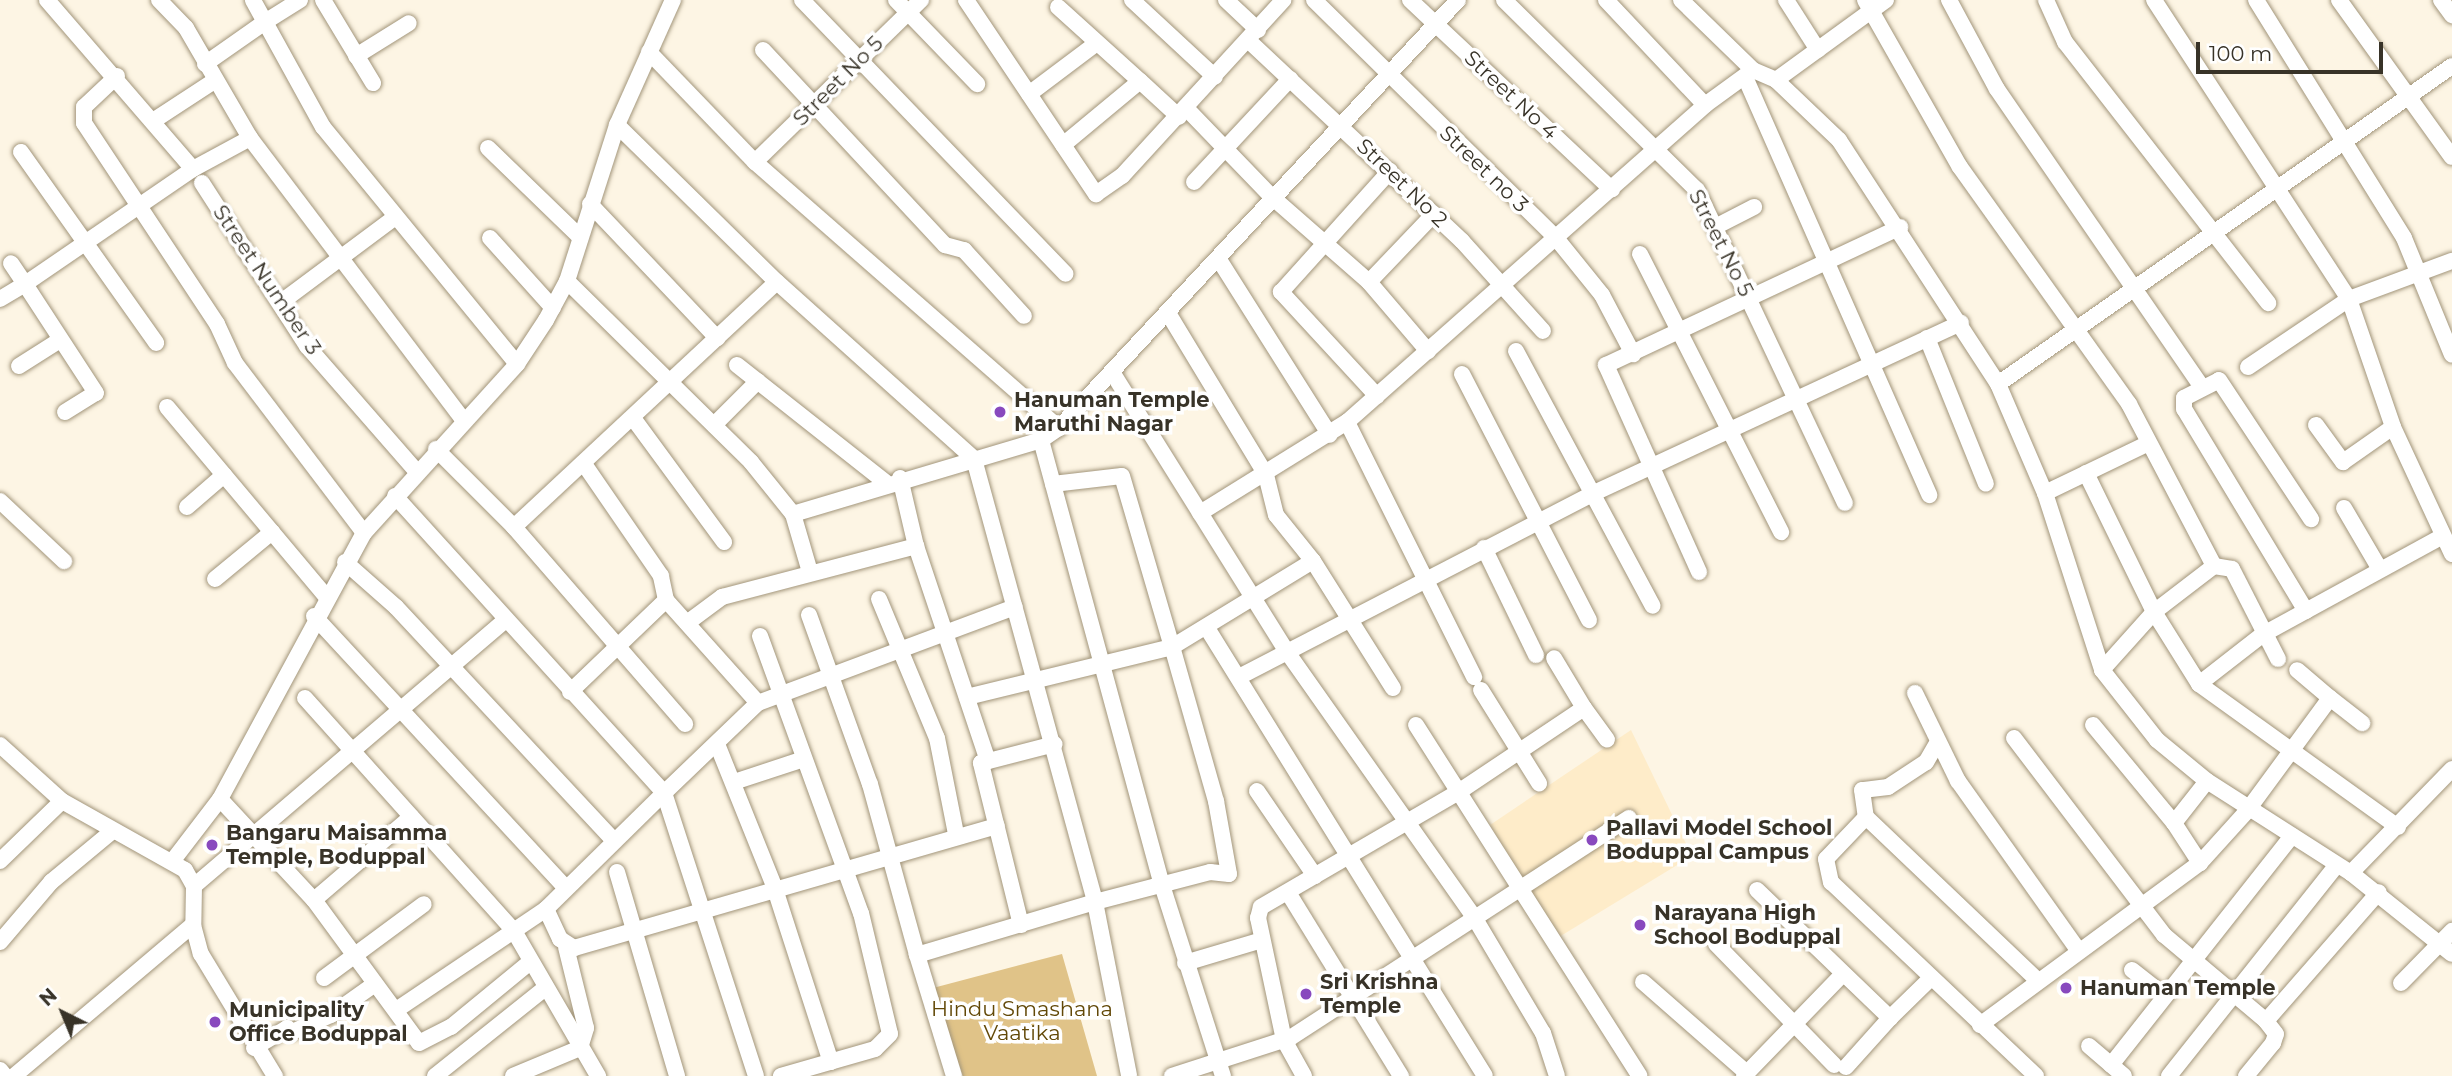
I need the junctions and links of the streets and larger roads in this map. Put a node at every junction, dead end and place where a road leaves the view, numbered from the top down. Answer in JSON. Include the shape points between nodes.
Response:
{"nodes":[{"id":1,"x":47,"y":0,"type":"edge"},
{"id":2,"x":159,"y":0,"type":"edge"},
{"id":3,"x":253,"y":0,"type":"edge"},
{"id":4,"x":300,"y":0,"type":"edge"},
{"id":5,"x":323,"y":0,"type":"edge"},
{"id":6,"x":673,"y":0,"type":"edge"},
{"id":7,"x":802,"y":0,"type":"edge"},
{"id":8,"x":896,"y":0,"type":"edge"},
{"id":9,"x":921,"y":0,"type":"edge"},
{"id":10,"x":966,"y":0,"type":"edge"},
{"id":11,"x":1132,"y":0,"type":"edge"},
{"id":12,"x":1226,"y":0,"type":"edge"},
{"id":13,"x":1283,"y":0,"type":"edge"},
{"id":14,"x":1314,"y":0,"type":"edge"},
{"id":15,"x":1410,"y":0,"type":"edge"},
{"id":16,"x":1458,"y":0,"type":"edge"},
{"id":17,"x":1504,"y":0,"type":"edge"},
{"id":18,"x":1606,"y":0,"type":"edge"},
{"id":19,"x":1681,"y":0,"type":"edge"},
{"id":20,"x":1786,"y":0,"type":"edge"},
{"id":21,"x":1886,"y":0,"type":"edge"},
{"id":22,"x":1950,"y":0,"type":"edge"},
{"id":23,"x":2046,"y":0,"type":"edge"},
{"id":24,"x":2154,"y":0,"type":"edge"},
{"id":25,"x":2256,"y":0,"type":"edge"},
{"id":26,"x":2339,"y":0,"type":"edge"},
{"id":27,"x":2441,"y":0,"type":"edge"},
{"id":28,"x":1868,"y":5,"type":"edge"},
{"id":29,"x":1058,"y":7,"type":"dead end"},
{"id":30,"x":908,"y":12,"type":"junction"},
{"id":31,"x":2452,"y":15,"type":"edge"},
{"id":32,"x":265,"y":22,"type":"junction"},
{"id":33,"x":410,"y":23,"type":"dead end"},
{"id":34,"x":1435,"y":24,"type":"junction"},
{"id":35,"x":1254,"y":36,"type":"junction"},
{"id":36,"x":1097,"y":43,"type":"junction"},
{"id":37,"x":763,"y":50,"type":"dead end"},
{"id":38,"x":1818,"y":50,"type":"junction"},
{"id":39,"x":649,"y":52,"type":"junction"},
{"id":40,"x":862,"y":55,"type":"junction"},
{"id":41,"x":356,"y":56,"type":"junction"},
{"id":42,"x":205,"y":64,"type":"junction"},
{"id":43,"x":2452,"y":66,"type":"edge"},
{"id":44,"x":1749,"y":73,"type":"junction"},
{"id":45,"x":117,"y":76,"type":"junction"},
{"id":46,"x":1215,"y":77,"type":"junction"},
{"id":47,"x":1388,"y":77,"type":"junction"},
{"id":48,"x":1290,"y":79,"type":"junction"},
{"id":49,"x":1140,"y":80,"type":"junction"},
{"id":50,"x":1776,"y":80,"type":"junction"},
{"id":51,"x":214,"y":81,"type":"junction"},
{"id":52,"x":373,"y":83,"type":"dead end"},
{"id":53,"x":977,"y":84,"type":"dead end"},
{"id":54,"x":1029,"y":94,"type":"junction"},
{"id":55,"x":2409,"y":98,"type":"junction"},
{"id":56,"x":817,"y":103,"type":"junction"},
{"id":57,"x":1705,"y":106,"type":"junction"},
{"id":58,"x":1182,"y":113,"type":"junction"},
{"id":59,"x":156,"y":119,"type":"junction"},
{"id":60,"x":1341,"y":124,"type":"junction"},
{"id":61,"x":617,"y":125,"type":"junction"},
{"id":62,"x":250,"y":138,"type":"junction"},
{"id":63,"x":2341,"y":142,"type":"junction"},
{"id":64,"x":1063,"y":145,"type":"junction"},
{"id":65,"x":488,"y":148,"type":"dead end"},
{"id":66,"x":1659,"y":148,"type":"junction"},
{"id":67,"x":1226,"y":149,"type":"junction"},
{"id":68,"x":21,"y":152,"type":"dead end"},
{"id":69,"x":2452,"y":156,"type":"edge"},
{"id":70,"x":755,"y":162,"type":"junction"},
{"id":71,"x":1390,"y":171,"type":"junction"},
{"id":72,"x":197,"y":176,"type":"junction"},
{"id":73,"x":1194,"y":182,"type":"dead end"},
{"id":74,"x":1612,"y":190,"type":"junction"},
{"id":75,"x":2276,"y":191,"type":"junction"},
{"id":76,"x":1272,"y":197,"type":"junction"},
{"id":77,"x":590,"y":204,"type":"junction"},
{"id":78,"x":137,"y":206,"type":"junction"},
{"id":79,"x":1754,"y":207,"type":"dead end"},
{"id":80,"x":1434,"y":214,"type":"junction"},
{"id":81,"x":394,"y":218,"type":"junction"},
{"id":82,"x":1715,"y":227,"type":"junction"},
{"id":83,"x":1900,"y":227,"type":"junction"},
{"id":84,"x":2214,"y":236,"type":"junction"},
{"id":85,"x":580,"y":237,"type":"junction"},
{"id":86,"x":490,"y":238,"type":"dead end"},
{"id":87,"x":1556,"y":238,"type":"junction"},
{"id":88,"x":88,"y":241,"type":"junction"},
{"id":89,"x":1322,"y":241,"type":"junction"},
{"id":90,"x":1640,"y":254,"type":"dead end"},
{"id":91,"x":337,"y":256,"type":"junction"},
{"id":92,"x":1218,"y":258,"type":"junction"},
{"id":93,"x":1826,"y":259,"type":"junction"},
{"id":94,"x":2452,"y":261,"type":"edge"},
{"id":95,"x":11,"y":263,"type":"dead end"},
{"id":96,"x":2421,"y":270,"type":"junction"},
{"id":97,"x":1066,"y":274,"type":"dead end"},
{"id":98,"x":567,"y":281,"type":"junction"},
{"id":99,"x":777,"y":282,"type":"junction"},
{"id":100,"x":1369,"y":282,"type":"junction"},
{"id":101,"x":25,"y":284,"type":"junction"},
{"id":102,"x":1504,"y":285,"type":"junction"},
{"id":103,"x":2134,"y":285,"type":"junction"},
{"id":104,"x":0,"y":299,"type":"edge"},
{"id":105,"x":1749,"y":299,"type":"junction"},
{"id":106,"x":2349,"y":299,"type":"junction"},
{"id":107,"x":280,"y":303,"type":"junction"},
{"id":108,"x":2268,"y":303,"type":"dead end"},
{"id":109,"x":553,"y":308,"type":"junction"},
{"id":110,"x":1168,"y":313,"type":"junction"},
{"id":111,"x":1024,"y":316,"type":"dead end"},
{"id":112,"x":1961,"y":323,"type":"junction"},
{"id":113,"x":2077,"y":324,"type":"junction"},
{"id":114,"x":1543,"y":331,"type":"dead end"},
{"id":115,"x":1678,"y":332,"type":"junction"},
{"id":116,"x":717,"y":338,"type":"junction"},
{"id":117,"x":1927,"y":338,"type":"junction"},
{"id":118,"x":60,"y":340,"type":"junction"},
{"id":119,"x":156,"y":343,"type":"dead end"},
{"id":120,"x":1428,"y":351,"type":"junction"},
{"id":121,"x":1516,"y":351,"type":"dead end"},
{"id":122,"x":1633,"y":354,"type":"junction"},
{"id":123,"x":2452,"y":355,"type":"edge"},
{"id":124,"x":517,"y":363,"type":"junction"},
{"id":125,"x":737,"y":365,"type":"dead end"},
{"id":126,"x":19,"y":366,"type":"dead end"},
{"id":127,"x":1868,"y":366,"type":"junction"},
{"id":128,"x":2248,"y":367,"type":"dead end"},
{"id":129,"x":1112,"y":372,"type":"junction"},
{"id":130,"x":1462,"y":374,"type":"dead end"},
{"id":131,"x":758,"y":381,"type":"junction"},
{"id":132,"x":672,"y":382,"type":"junction"},
{"id":133,"x":1998,"y":384,"type":"junction"},
{"id":134,"x":2200,"y":384,"type":"junction"},
{"id":135,"x":1377,"y":396,"type":"junction"},
{"id":136,"x":1798,"y":399,"type":"junction"},
{"id":137,"x":167,"y":407,"type":"dead end"},
{"id":138,"x":65,"y":412,"type":"dead end"},
{"id":139,"x":633,"y":418,"type":"junction"},
{"id":140,"x":464,"y":421,"type":"junction"},
{"id":141,"x":1348,"y":422,"type":"junction"},
{"id":142,"x":714,"y":425,"type":"junction"},
{"id":143,"x":2316,"y":425,"type":"dead end"},
{"id":144,"x":2392,"y":426,"type":"junction"},
{"id":145,"x":1059,"y":428,"type":"junction"},
{"id":146,"x":1733,"y":430,"type":"junction"},
{"id":147,"x":1330,"y":435,"type":"junction"},
{"id":148,"x":1041,"y":440,"type":"junction"},
{"id":149,"x":2149,"y":443,"type":"junction"},
{"id":150,"x":436,"y":449,"type":"junction"},
{"id":151,"x":974,"y":459,"type":"junction"},
{"id":152,"x":584,"y":464,"type":"junction"},
{"id":153,"x":1654,"y":467,"type":"junction"},
{"id":154,"x":416,"y":471,"type":"junction"},
{"id":155,"x":2086,"y":473,"type":"junction"},
{"id":156,"x":224,"y":475,"type":"junction"},
{"id":157,"x":1266,"y":475,"type":"junction"},
{"id":158,"x":893,"y":480,"type":"junction"},
{"id":159,"x":1053,"y":484,"type":"junction"},
{"id":160,"x":1986,"y":484,"type":"dead end"},
{"id":161,"x":2045,"y":493,"type":"junction"},
{"id":162,"x":1590,"y":495,"type":"junction"},
{"id":163,"x":1929,"y":495,"type":"dead end"},
{"id":164,"x":395,"y":496,"type":"junction"},
{"id":165,"x":0,"y":501,"type":"edge"},
{"id":166,"x":1845,"y":503,"type":"dead end"},
{"id":167,"x":187,"y":507,"type":"dead end"},
{"id":168,"x":2344,"y":508,"type":"dead end"},
{"id":169,"x":1200,"y":513,"type":"junction"},
{"id":170,"x":793,"y":514,"type":"junction"},
{"id":171,"x":2311,"y":519,"type":"dead end"},
{"id":172,"x":1534,"y":523,"type":"junction"},
{"id":173,"x":514,"y":527,"type":"junction"},
{"id":174,"x":272,"y":532,"type":"junction"},
{"id":175,"x":363,"y":533,"type":"junction"},
{"id":176,"x":1781,"y":533,"type":"dead end"},
{"id":177,"x":2443,"y":536,"type":"junction"},
{"id":178,"x":724,"y":542,"type":"dead end"},
{"id":179,"x":916,"y":546,"type":"junction"},
{"id":180,"x":1484,"y":548,"type":"junction"},
{"id":181,"x":2452,"y":554,"type":"edge"},
{"id":182,"x":64,"y":561,"type":"dead end"},
{"id":183,"x":1313,"y":561,"type":"junction"},
{"id":184,"x":345,"y":562,"type":"junction"},
{"id":185,"x":2214,"y":566,"type":"junction"},
{"id":186,"x":2379,"y":568,"type":"junction"},
{"id":187,"x":810,"y":572,"type":"junction"},
{"id":188,"x":1699,"y":572,"type":"dead end"},
{"id":189,"x":1424,"y":577,"type":"junction"},
{"id":190,"x":215,"y":579,"type":"dead end"},
{"id":191,"x":325,"y":595,"type":"junction"},
{"id":192,"x":1256,"y":597,"type":"junction"},
{"id":193,"x":879,"y":599,"type":"dead end"},
{"id":194,"x":666,"y":600,"type":"junction"},
{"id":195,"x":1653,"y":606,"type":"dead end"},
{"id":196,"x":1015,"y":607,"type":"junction"},
{"id":197,"x":2154,"y":611,"type":"junction"},
{"id":198,"x":2306,"y":611,"type":"junction"},
{"id":199,"x":808,"y":615,"type":"dead end"},
{"id":200,"x":314,"y":617,"type":"junction"},
{"id":201,"x":1349,"y":617,"type":"junction"},
{"id":202,"x":1589,"y":620,"type":"dead end"},
{"id":203,"x":503,"y":622,"type":"junction"},
{"id":204,"x":687,"y":622,"type":"junction"},
{"id":205,"x":1207,"y":628,"type":"junction"},
{"id":206,"x":944,"y":633,"type":"junction"},
{"id":207,"x":2262,"y":635,"type":"junction"},
{"id":208,"x":760,"y":636,"type":"dead end"},
{"id":209,"x":617,"y":643,"type":"junction"},
{"id":210,"x":1172,"y":647,"type":"junction"},
{"id":211,"x":901,"y":649,"type":"junction"},
{"id":212,"x":1285,"y":649,"type":"junction"},
{"id":213,"x":1535,"y":654,"type":"dead end"},
{"id":214,"x":1554,"y":658,"type":"dead end"},
{"id":215,"x":2278,"y":659,"type":"dead end"},
{"id":216,"x":1102,"y":661,"type":"junction"},
{"id":217,"x":453,"y":668,"type":"junction"},
{"id":218,"x":2102,"y":670,"type":"junction"},
{"id":219,"x":2297,"y":670,"type":"dead end"},
{"id":220,"x":831,"y":674,"type":"junction"},
{"id":221,"x":1038,"y":677,"type":"junction"},
{"id":222,"x":1240,"y":677,"type":"junction"},
{"id":223,"x":2199,"y":684,"type":"junction"},
{"id":224,"x":1393,"y":688,"type":"dead end"},
{"id":225,"x":570,"y":692,"type":"junction"},
{"id":226,"x":1915,"y":693,"type":"dead end"},
{"id":227,"x":780,"y":695,"type":"junction"},
{"id":228,"x":967,"y":697,"type":"junction"},
{"id":229,"x":305,"y":698,"type":"dead end"},
{"id":230,"x":2330,"y":698,"type":"junction"},
{"id":231,"x":758,"y":703,"type":"junction"},
{"id":232,"x":401,"y":708,"type":"junction"},
{"id":233,"x":1584,"y":708,"type":"junction"},
{"id":234,"x":2362,"y":723,"type":"dead end"},
{"id":235,"x":685,"y":724,"type":"dead end"},
{"id":236,"x":1416,"y":725,"type":"dead end"},
{"id":237,"x":2093,"y":725,"type":"dead end"},
{"id":238,"x":2014,"y":738,"type":"dead end"},
{"id":239,"x":1607,"y":740,"type":"dead end"},
{"id":240,"x":717,"y":744,"type":"junction"},
{"id":241,"x":1055,"y":744,"type":"junction"},
{"id":242,"x":0,"y":745,"type":"edge"},
{"id":243,"x":1936,"y":745,"type":"junction"},
{"id":244,"x":1519,"y":752,"type":"junction"},
{"id":245,"x":2291,"y":752,"type":"junction"},
{"id":246,"x":354,"y":753,"type":"junction"},
{"id":247,"x":804,"y":759,"type":"junction"},
{"id":248,"x":988,"y":761,"type":"junction"},
{"id":249,"x":2452,"y":769,"type":"edge"},
{"id":250,"x":2207,"y":781,"type":"junction"},
{"id":251,"x":734,"y":782,"type":"junction"},
{"id":252,"x":1539,"y":783,"type":"dead end"},
{"id":253,"x":1257,"y":791,"type":"dead end"},
{"id":254,"x":1460,"y":791,"type":"junction"},
{"id":255,"x":664,"y":793,"type":"junction"},
{"id":256,"x":220,"y":799,"type":"junction"},
{"id":257,"x":62,"y":801,"type":"junction"},
{"id":258,"x":2247,"y":811,"type":"junction"},
{"id":259,"x":411,"y":817,"type":"junction"},
{"id":260,"x":1866,"y":817,"type":"junction"},
{"id":261,"x":1629,"y":818,"type":"dead end"},
{"id":262,"x":1405,"y":819,"type":"junction"},
{"id":263,"x":2174,"y":823,"type":"junction"},
{"id":264,"x":998,"y":826,"type":"junction"},
{"id":265,"x":2398,"y":827,"type":"junction"},
{"id":266,"x":110,"y":833,"type":"junction"},
{"id":267,"x":248,"y":834,"type":"junction"},
{"id":268,"x":956,"y":834,"type":"junction"},
{"id":269,"x":2292,"y":836,"type":"junction"},
{"id":270,"x":614,"y":841,"type":"junction"},
{"id":271,"x":890,"y":853,"type":"junction"},
{"id":272,"x":1353,"y":855,"type":"junction"},
{"id":273,"x":174,"y":859,"type":"junction"},
{"id":274,"x":0,"y":861,"type":"edge"},
{"id":275,"x":2200,"y":863,"type":"junction"},
{"id":276,"x":844,"y":866,"type":"junction"},
{"id":277,"x":2335,"y":867,"type":"junction"},
{"id":278,"x":617,"y":872,"type":"dead end"},
{"id":279,"x":2351,"y":873,"type":"junction"},
{"id":280,"x":1315,"y":876,"type":"junction"},
{"id":281,"x":1162,"y":885,"type":"junction"},
{"id":282,"x":194,"y":886,"type":"junction"},
{"id":283,"x":774,"y":886,"type":"junction"},
{"id":284,"x":1522,"y":886,"type":"junction"},
{"id":285,"x":566,"y":888,"type":"junction"},
{"id":286,"x":1757,"y":890,"type":"dead end"},
{"id":287,"x":2379,"y":892,"type":"junction"},
{"id":288,"x":1289,"y":894,"type":"junction"},
{"id":289,"x":314,"y":900,"type":"junction"},
{"id":290,"x":1095,"y":902,"type":"junction"},
{"id":291,"x":424,"y":904,"type":"dead end"},
{"id":292,"x":2139,"y":906,"type":"junction"},
{"id":293,"x":546,"y":909,"type":"junction"},
{"id":294,"x":705,"y":912,"type":"junction"},
{"id":295,"x":1474,"y":917,"type":"junction"},
{"id":296,"x":193,"y":925,"type":"junction"},
{"id":297,"x":1021,"y":925,"type":"junction"},
{"id":298,"x":514,"y":932,"type":"junction"},
{"id":299,"x":635,"y":932,"type":"junction"},
{"id":300,"x":1262,"y":940,"type":"junction"},
{"id":301,"x":0,"y":942,"type":"edge"},
{"id":302,"x":2448,"y":943,"type":"edge"},
{"id":303,"x":1716,"y":944,"type":"dead end"},
{"id":304,"x":566,"y":947,"type":"junction"},
{"id":305,"x":2078,"y":950,"type":"junction"},
{"id":306,"x":917,"y":955,"type":"junction"},
{"id":307,"x":1415,"y":955,"type":"junction"},
{"id":308,"x":2193,"y":959,"type":"junction"},
{"id":309,"x":355,"y":961,"type":"junction"},
{"id":310,"x":530,"y":962,"type":"junction"},
{"id":311,"x":1185,"y":963,"type":"junction"},
{"id":312,"x":2132,"y":970,"type":"dead end"},
{"id":313,"x":1843,"y":974,"type":"junction"},
{"id":314,"x":324,"y":978,"type":"dead end"},
{"id":315,"x":1930,"y":979,"type":"junction"},
{"id":316,"x":2036,"y":979,"type":"junction"},
{"id":317,"x":1643,"y":982,"type":"dead end"},
{"id":318,"x":2401,"y":983,"type":"dead end"},
{"id":319,"x":372,"y":986,"type":"junction"},
{"id":320,"x":544,"y":989,"type":"junction"},
{"id":321,"x":2234,"y":994,"type":"junction"},
{"id":322,"x":1354,"y":995,"type":"junction"},
{"id":323,"x":2165,"y":996,"type":"junction"},
{"id":324,"x":396,"y":1010,"type":"junction"},
{"id":325,"x":1890,"y":1018,"type":"junction"},
{"id":326,"x":1794,"y":1021,"type":"junction"},
{"id":327,"x":2266,"y":1021,"type":"junction"},
{"id":328,"x":1980,"y":1025,"type":"junction"},
{"id":329,"x":1284,"y":1040,"type":"junction"},
{"id":330,"x":2089,"y":1046,"type":"dead end"},
{"id":331,"x":254,"y":1048,"type":"junction"},
{"id":332,"x":580,"y":1048,"type":"junction"},
{"id":333,"x":831,"y":1062,"type":"junction"},
{"id":334,"x":0,"y":1070,"type":"edge"},
{"id":335,"x":1221,"y":1070,"type":"edge"},
{"id":336,"x":2117,"y":1071,"type":"edge"},
{"id":337,"x":1746,"y":1075,"type":"edge"},
{"id":338,"x":5,"y":1076,"type":"edge"},
{"id":339,"x":14,"y":1076,"type":"edge"},
{"id":340,"x":275,"y":1076,"type":"edge"},
{"id":341,"x":435,"y":1076,"type":"edge"},
{"id":342,"x":513,"y":1076,"type":"edge"},
{"id":343,"x":598,"y":1076,"type":"edge"},
{"id":344,"x":677,"y":1076,"type":"edge"},
{"id":345,"x":756,"y":1076,"type":"edge"},
{"id":346,"x":781,"y":1076,"type":"edge"},
{"id":347,"x":954,"y":1076,"type":"edge"},
{"id":348,"x":1129,"y":1076,"type":"edge"},
{"id":349,"x":1172,"y":1076,"type":"edge"},
{"id":350,"x":1304,"y":1076,"type":"edge"},
{"id":351,"x":1401,"y":1076,"type":"edge"},
{"id":352,"x":1485,"y":1076,"type":"edge"},
{"id":353,"x":1557,"y":1076,"type":"edge"},
{"id":354,"x":1640,"y":1076,"type":"edge"},
{"id":355,"x":2036,"y":1076,"type":"edge"},
{"id":356,"x":2169,"y":1076,"type":"edge"},
{"id":357,"x":2246,"y":1076,"type":"edge"}],
"edges":[{"from":1,"to":45,"type":"street","name":"Street Number 3"},
{"from":2,"to":42,"type":"street","via":[[186,28]]},
{"from":3,"to":32,"type":"street"},
{"from":4,"to":32,"type":"street"},
{"from":5,"to":41,"type":"street"},
{"from":6,"to":39,"type":"street"},
{"from":7,"to":40,"type":"street"},
{"from":8,"to":30,"type":"street"},
{"from":9,"to":30,"type":"street","name":"Street No 5"},
{"from":10,"to":54,"type":"street"},
{"from":11,"to":46,"type":"street"},
{"from":12,"to":35,"type":"street"},
{"from":13,"to":35,"type":"street"},
{"from":14,"to":47,"type":"street","name":"Street no 3"},
{"from":15,"to":34,"type":"street","name":"Street No 4"},
{"from":16,"to":34,"type":"street"},
{"from":17,"to":66,"type":"street","name":"Street No 5"},
{"from":18,"to":57,"type":"street"},
{"from":19,"to":44,"type":"street"},
{"from":20,"to":38,"type":"street"},
{"from":21,"to":28,"type":"street"},
{"from":22,"to":103,"type":"street","via":[[1997,89]]},
{"from":23,"to":84,"type":"street","via":[[2065,42]]},
{"from":24,"to":75,"type":"street"},
{"from":25,"to":63,"type":"street"},
{"from":26,"to":55,"type":"street"},
{"from":27,"to":31,"type":"street"},
{"from":28,"to":38,"type":"street"},
{"from":28,"to":113,"type":"street","via":[[1960,167]]},
{"from":29,"to":36,"type":"street"},
{"from":30,"to":40,"type":"street","name":"Street No 5"},
{"from":30,"to":53,"type":"street"},
{"from":32,"to":42,"type":"street"},
{"from":32,"to":81,"type":"street","via":[[323,127]]},
{"from":33,"to":41,"type":"street"},
{"from":34,"to":47,"type":"street"},
{"from":34,"to":74,"type":"street","name":"Street No 4"},
{"from":35,"to":46,"type":"street"},
{"from":35,"to":48,"type":"street","name":"Street No 2"},
{"from":36,"to":49,"type":"street"},
{"from":36,"to":54,"type":"street"},
{"from":37,"to":56,"type":"street"},
{"from":38,"to":50,"type":"street"},
{"from":39,"to":61,"type":"street"},
{"from":39,"to":70,"type":"street"},
{"from":40,"to":56,"type":"street","name":"Street No 5"},
{"from":40,"to":97,"type":"street"},
{"from":41,"to":52,"type":"street"},
{"from":42,"to":51,"type":"street"},
{"from":43,"to":55,"type":"street"},
{"from":44,"to":50,"type":"street"},
{"from":44,"to":57,"type":"street"},
{"from":44,"to":93,"type":"street"},
{"from":45,"to":59,"type":"street","name":"Street Number 3"},
{"from":45,"to":78,"type":"street","via":[[81,117]]},
{"from":46,"to":58,"type":"street"},
{"from":47,"to":60,"type":"street"},
{"from":47,"to":87,"type":"street","name":"Street no 3"},
{"from":48,"to":60,"type":"street","name":"Street No 2"},
{"from":48,"to":67,"type":"street"},
{"from":49,"to":58,"type":"street"},
{"from":49,"to":64,"type":"street"},
{"from":50,"to":83,"type":"street","via":[[1839,141]]},
{"from":51,"to":59,"type":"street"},
{"from":51,"to":62,"type":"street"},
{"from":54,"to":64,"type":"street"},
{"from":55,"to":63,"type":"street"},
{"from":55,"to":69,"type":"street"},
{"from":56,"to":70,"type":"street","name":"Street No 5"},
{"from":56,"to":111,"type":"street","via":[[945,245],[964,250]]},
{"from":57,"to":66,"type":"street"},
{"from":58,"to":64,"type":"street","via":[[1096,194]]},
{"from":58,"to":67,"type":"street"},
{"from":59,"to":72,"type":"street","name":"Street Number 3"},
{"from":60,"to":71,"type":"street","name":"Street No 2"},
{"from":60,"to":76,"type":"street"},
{"from":61,"to":77,"type":"street"},
{"from":61,"to":99,"type":"street"},
{"from":62,"to":72,"type":"street"},
{"from":62,"to":91,"type":"street"},
{"from":63,"to":75,"type":"street"},
{"from":63,"to":96,"type":"street"},
{"from":65,"to":85,"type":"street"},
{"from":66,"to":74,"type":"street"},
{"from":66,"to":82,"type":"street","name":"Street No 5","via":[[1697,190]]},
{"from":67,"to":73,"type":"street"},
{"from":67,"to":76,"type":"street"},
{"from":68,"to":88,"type":"street"},
{"from":70,"to":145,"type":"street"},
{"from":71,"to":80,"type":"street","name":"Street No 2"},
{"from":71,"to":89,"type":"street"},
{"from":72,"to":78,"type":"street"},
{"from":72,"to":107,"type":"street","name":"Street Number 3"},
{"from":74,"to":87,"type":"street"},
{"from":75,"to":84,"type":"street"},
{"from":75,"to":106,"type":"street"},
{"from":76,"to":89,"type":"street"},
{"from":76,"to":92,"type":"street"},
{"from":77,"to":85,"type":"street"},
{"from":77,"to":116,"type":"street"},
{"from":78,"to":88,"type":"street"},
{"from":78,"to":175,"type":"street","via":[[217,324],[235,363]]},
{"from":79,"to":82,"type":"street"},
{"from":80,"to":100,"type":"street"},
{"from":80,"to":102,"type":"street","name":"Street No 2"},
{"from":81,"to":91,"type":"street"},
{"from":81,"to":124,"type":"street"},
{"from":82,"to":105,"type":"street","name":"Street No 5"},
{"from":83,"to":93,"type":"street"},
{"from":83,"to":112,"type":"street"},
{"from":84,"to":103,"type":"street"},
{"from":84,"to":108,"type":"street"},
{"from":85,"to":98,"type":"street"},
{"from":86,"to":109,"type":"street"},
{"from":87,"to":102,"type":"street"},
{"from":87,"to":122,"type":"street","name":"Street no 3","via":[[1602,295]]},
{"from":88,"to":101,"type":"street"},
{"from":88,"to":119,"type":"street"},
{"from":89,"to":100,"type":"street"},
{"from":89,"to":135,"type":"street","via":[[1283,286],[1282,296]]},
{"from":90,"to":115,"type":"street"},
{"from":91,"to":107,"type":"street"},
{"from":91,"to":140,"type":"street"},
{"from":92,"to":110,"type":"street"},
{"from":92,"to":147,"type":"street"},
{"from":93,"to":105,"type":"street"},
{"from":93,"to":127,"type":"street"},
{"from":94,"to":96,"type":"street"},
{"from":95,"to":101,"type":"street"},
{"from":96,"to":106,"type":"street"},
{"from":96,"to":123,"type":"street"},
{"from":98,"to":109,"type":"street"},
{"from":98,"to":132,"type":"street"},
{"from":99,"to":116,"type":"street"},
{"from":99,"to":151,"type":"street"},
{"from":100,"to":120,"type":"street"},
{"from":101,"to":104,"type":"street"},
{"from":101,"to":118,"type":"street"},
{"from":102,"to":114,"type":"street","name":"Street No 2"},
{"from":102,"to":120,"type":"street"},
{"from":103,"to":113,"type":"street"},
{"from":103,"to":134,"type":"street"},
{"from":105,"to":115,"type":"street"},
{"from":105,"to":136,"type":"street","name":"Street No 5"},
{"from":106,"to":128,"type":"street"},
{"from":106,"to":144,"type":"street"},
{"from":107,"to":154,"type":"street","name":"Street Number 3","via":[[307,346]]},
{"from":109,"to":124,"type":"street"},
{"from":110,"to":129,"type":"street"},
{"from":110,"to":157,"type":"street"},
{"from":112,"to":117,"type":"street"},
{"from":112,"to":133,"type":"street"},
{"from":113,"to":133,"type":"street"},
{"from":113,"to":149,"type":"street"},
{"from":115,"to":122,"type":"street"},
{"from":115,"to":146,"type":"street"},
{"from":116,"to":132,"type":"street"},
{"from":117,"to":127,"type":"street"},
{"from":117,"to":160,"type":"street"},
{"from":118,"to":126,"type":"street"},
{"from":118,"to":138,"type":"street","via":[[96,393]]},
{"from":120,"to":135,"type":"street"},
{"from":121,"to":162,"type":"street"},
{"from":122,"to":153,"type":"street","via":[[1606,365],[1607,376]]},
{"from":124,"to":140,"type":"street"},
{"from":125,"to":131,"type":"street"},
{"from":127,"to":136,"type":"street"},
{"from":127,"to":163,"type":"street"},
{"from":129,"to":145,"type":"street"},
{"from":129,"to":169,"type":"street"},
{"from":130,"to":172,"type":"street"},
{"from":131,"to":142,"type":"street"},
{"from":131,"to":158,"type":"street"},
{"from":132,"to":139,"type":"street"},
{"from":132,"to":142,"type":"street"},
{"from":133,"to":161,"type":"street"},
{"from":134,"to":171,"type":"street","via":[[2222,383]]},
{"from":134,"to":198,"type":"street","via":[[2184,398],[2184,409]]},
{"from":135,"to":141,"type":"street"},
{"from":136,"to":146,"type":"street"},
{"from":136,"to":166,"type":"street","name":"Street No 5"},
{"from":137,"to":156,"type":"street"},
{"from":139,"to":152,"type":"street"},
{"from":139,"to":178,"type":"street"},
{"from":140,"to":150,"type":"street"},
{"from":141,"to":147,"type":"street"},
{"from":141,"to":189,"type":"street"},
{"from":142,"to":170,"type":"street"},
{"from":143,"to":144,"type":"street","via":[[2336,467]]},
{"from":144,"to":177,"type":"street"},
{"from":145,"to":148,"type":"street"},
{"from":146,"to":153,"type":"street"},
{"from":146,"to":176,"type":"street"},
{"from":147,"to":157,"type":"street"},
{"from":148,"to":151,"type":"street"},
{"from":148,"to":159,"type":"street"},
{"from":149,"to":155,"type":"street"},
{"from":149,"to":185,"type":"street"},
{"from":150,"to":154,"type":"street"},
{"from":150,"to":173,"type":"street"},
{"from":151,"to":158,"type":"street"},
{"from":151,"to":196,"type":"street"},
{"from":152,"to":173,"type":"street"},
{"from":152,"to":194,"type":"street","via":[[661,576]]},
{"from":153,"to":162,"type":"street"},
{"from":153,"to":188,"type":"street"},
{"from":154,"to":164,"type":"street"},
{"from":155,"to":161,"type":"street"},
{"from":155,"to":197,"type":"street"},
{"from":156,"to":167,"type":"street"},
{"from":156,"to":174,"type":"street"},
{"from":157,"to":169,"type":"street"},
{"from":157,"to":183,"type":"street","via":[[1276,515]]},
{"from":158,"to":170,"type":"street"},
{"from":158,"to":179,"type":"street"},
{"from":159,"to":210,"type":"street","via":[[1122,476]]},
{"from":159,"to":216,"type":"street"},
{"from":161,"to":218,"type":"street"},
{"from":162,"to":172,"type":"street"},
{"from":162,"to":195,"type":"street","via":[[1614,526]]},
{"from":164,"to":175,"type":"street"},
{"from":164,"to":203,"type":"street"},
{"from":165,"to":182,"type":"street"},
{"from":168,"to":186,"type":"street"},
{"from":169,"to":192,"type":"street"},
{"from":170,"to":187,"type":"street"},
{"from":172,"to":180,"type":"street"},
{"from":172,"to":202,"type":"street"},
{"from":173,"to":209,"type":"street"},
{"from":174,"to":190,"type":"street"},
{"from":174,"to":191,"type":"street"},
{"from":175,"to":184,"type":"street"},
{"from":177,"to":181,"type":"street"},
{"from":177,"to":186,"type":"street"},
{"from":179,"to":187,"type":"street"},
{"from":179,"to":206,"type":"street"},
{"from":180,"to":189,"type":"street"},
{"from":180,"to":213,"type":"street"},
{"from":183,"to":192,"type":"street"},
{"from":183,"to":201,"type":"street"},
{"from":184,"to":191,"type":"street"},
{"from":184,"to":217,"type":"street"},
{"from":185,"to":197,"type":"street"},
{"from":185,"to":207,"type":"street","via":[[2232,569]]},
{"from":186,"to":198,"type":"street"},
{"from":187,"to":204,"type":"street","via":[[722,597]]},
{"from":189,"to":201,"type":"street"},
{"from":189,"to":244,"type":"street","via":[[1477,684]]},
{"from":191,"to":200,"type":"street"},
{"from":192,"to":205,"type":"street"},
{"from":192,"to":212,"type":"street"},
{"from":193,"to":211,"type":"street"},
{"from":194,"to":204,"type":"street"},
{"from":194,"to":209,"type":"street"},
{"from":196,"to":206,"type":"street"},
{"from":196,"to":221,"type":"street"},
{"from":197,"to":218,"type":"street"},
{"from":197,"to":223,"type":"street"},
{"from":198,"to":207,"type":"street"},
{"from":199,"to":220,"type":"street"},
{"from":200,"to":232,"type":"street"},
{"from":200,"to":256,"type":"street"},
{"from":201,"to":212,"type":"street"},
{"from":201,"to":224,"type":"street"},
{"from":203,"to":217,"type":"street"},
{"from":203,"to":225,"type":"street"},
{"from":204,"to":231,"type":"street"},
{"from":205,"to":210,"type":"street"},
{"from":205,"to":222,"type":"street"},
{"from":206,"to":211,"type":"street"},
{"from":206,"to":228,"type":"street"},
{"from":207,"to":215,"type":"street"},
{"from":207,"to":223,"type":"street"},
{"from":208,"to":227,"type":"street"},
{"from":209,"to":225,"type":"street"},
{"from":209,"to":235,"type":"street"},
{"from":210,"to":216,"type":"street"},
{"from":210,"to":281,"type":"street","via":[[1216,801],[1229,874],[1210,872]]},
{"from":211,"to":220,"type":"street"},
{"from":211,"to":268,"type":"street","via":[[937,738]]},
{"from":212,"to":222,"type":"street"},
{"from":212,"to":262,"type":"street"},
{"from":214,"to":233,"type":"street"},
{"from":216,"to":221,"type":"street"},
{"from":216,"to":281,"type":"street"},
{"from":217,"to":232,"type":"street"},
{"from":217,"to":270,"type":"street"},
{"from":218,"to":250,"type":"street","via":[[2157,740]]},
{"from":219,"to":230,"type":"street"},
{"from":220,"to":227,"type":"street"},
{"from":220,"to":271,"type":"street"},
{"from":221,"to":228,"type":"street"},
{"from":221,"to":241,"type":"street"},
{"from":222,"to":272,"type":"street"},
{"from":223,"to":245,"type":"street"},
{"from":225,"to":255,"type":"street"},
{"from":226,"to":243,"type":"street"},
{"from":227,"to":231,"type":"street"},
{"from":227,"to":247,"type":"street"},
{"from":228,"to":248,"type":"street"},
{"from":229,"to":246,"type":"street"},
{"from":230,"to":234,"type":"street"},
{"from":230,"to":245,"type":"street"},
{"from":231,"to":240,"type":"street"},
{"from":232,"to":246,"type":"street"},
{"from":232,"to":285,"type":"street"},
{"from":233,"to":239,"type":"street"},
{"from":233,"to":244,"type":"street"},
{"from":236,"to":254,"type":"street"},
{"from":237,"to":263,"type":"street"},
{"from":238,"to":292,"type":"street"},
{"from":240,"to":251,"type":"street"},
{"from":240,"to":255,"type":"street"},
{"from":241,"to":248,"type":"street"},
{"from":241,"to":290,"type":"street"},
{"from":242,"to":257,"type":"street"},
{"from":243,"to":260,"type":"street","via":[[1926,762],[1888,787],[1861,790]]},
{"from":243,"to":305,"type":"street"},
{"from":244,"to":252,"type":"street"},
{"from":244,"to":254,"type":"street"},
{"from":245,"to":258,"type":"street"},
{"from":245,"to":265,"type":"street"},
{"from":246,"to":259,"type":"street"},
{"from":246,"to":267,"type":"street"},
{"from":247,"to":251,"type":"street"},
{"from":247,"to":276,"type":"street"},
{"from":248,"to":264,"type":"street","via":[[981,763]]},
{"from":249,"to":265,"type":"street"},
{"from":250,"to":258,"type":"street"},
{"from":250,"to":263,"type":"street"},
{"from":251,"to":283,"type":"street"},
{"from":253,"to":280,"type":"street"},
{"from":254,"to":262,"type":"street"},
{"from":254,"to":284,"type":"street"},
{"from":255,"to":270,"type":"street"},
{"from":255,"to":294,"type":"street"},
{"from":256,"to":267,"type":"street"},
{"from":256,"to":273,"type":"street"},
{"from":257,"to":266,"type":"street"},
{"from":257,"to":274,"type":"street"},
{"from":258,"to":269,"type":"street"},
{"from":258,"to":275,"type":"street"},
{"from":259,"to":289,"type":"street"},
{"from":259,"to":298,"type":"street"},
{"from":260,"to":315,"type":"street","via":[[1826,859],[1827,876]]},
{"from":260,"to":316,"type":"street"},
{"from":261,"to":284,"type":"street"},
{"from":262,"to":272,"type":"street"},
{"from":262,"to":295,"type":"street"},
{"from":263,"to":275,"type":"street"},
{"from":264,"to":268,"type":"street"},
{"from":264,"to":297,"type":"street"},
{"from":265,"to":279,"type":"street"},
{"from":266,"to":273,"type":"street"},
{"from":266,"to":301,"type":"street","via":[[51,882]]},
{"from":267,"to":282,"type":"street"},
{"from":267,"to":289,"type":"street"},
{"from":268,"to":271,"type":"street"},
{"from":269,"to":277,"type":"street"},
{"from":269,"to":308,"type":"street"},
{"from":270,"to":285,"type":"street"},
{"from":271,"to":276,"type":"street"},
{"from":271,"to":306,"type":"street"},
{"from":272,"to":280,"type":"street"},
{"from":272,"to":307,"type":"street"},
{"from":273,"to":282,"type":"street"},
{"from":275,"to":292,"type":"street"},
{"from":276,"to":283,"type":"street"},
{"from":276,"to":333,"type":"street","via":[[890,1034],[875,1049]]},
{"from":277,"to":279,"type":"street"},
{"from":277,"to":321,"type":"street"},
{"from":278,"to":299,"type":"street"},
{"from":279,"to":287,"type":"street"},
{"from":280,"to":288,"type":"street"},
{"from":281,"to":290,"type":"street"},
{"from":281,"to":311,"type":"street"},
{"from":282,"to":296,"type":"street"},
{"from":283,"to":294,"type":"street"},
{"from":283,"to":333,"type":"street"},
{"from":284,"to":295,"type":"street"},
{"from":284,"to":354,"type":"street"},
{"from":285,"to":293,"type":"street"},
{"from":286,"to":313,"type":"street"},
{"from":287,"to":302,"type":"street"},
{"from":287,"to":327,"type":"street"},
{"from":288,"to":300,"type":"street","via":[[1261,907]]},
{"from":288,"to":322,"type":"street"},
{"from":289,"to":309,"type":"street"},
{"from":290,"to":297,"type":"street"},
{"from":290,"to":348,"type":"street"},
{"from":291,"to":309,"type":"street"},
{"from":292,"to":305,"type":"street"},
{"from":292,"to":308,"type":"street"},
{"from":293,"to":298,"type":"street"},
{"from":293,"to":304,"type":"street"},
{"from":294,"to":299,"type":"street"},
{"from":294,"to":345,"type":"street"},
{"from":295,"to":307,"type":"street"},
{"from":295,"to":353,"type":"street","via":[[1544,1033]]},
{"from":296,"to":331,"type":"street","via":[[201,954]]},
{"from":296,"to":339,"type":"street"},
{"from":297,"to":306,"type":"street"},
{"from":298,"to":310,"type":"street"},
{"from":298,"to":324,"type":"street"},
{"from":299,"to":304,"type":"street"},
{"from":299,"to":344,"type":"street"},
{"from":300,"to":311,"type":"street"},
{"from":300,"to":329,"type":"street"},
{"from":302,"to":318,"type":"street"},
{"from":303,"to":326,"type":"street"},
{"from":304,"to":332,"type":"street","via":[[586,1028]]},
{"from":305,"to":316,"type":"street"},
{"from":306,"to":347,"type":"street"},
{"from":307,"to":322,"type":"street"},
{"from":307,"to":352,"type":"street"},
{"from":308,"to":321,"type":"street"},
{"from":308,"to":323,"type":"street"},
{"from":309,"to":314,"type":"street"},
{"from":309,"to":319,"type":"street"},
{"from":310,"to":320,"type":"street"},
{"from":310,"to":324,"type":"street","via":[[425,1044],[414,1038]]},
{"from":311,"to":335,"type":"street"},
{"from":312,"to":323,"type":"street"},
{"from":313,"to":325,"type":"street"},
{"from":313,"to":326,"type":"street"},
{"from":315,"to":325,"type":"street"},
{"from":315,"to":328,"type":"street"},
{"from":316,"to":328,"type":"street"},
{"from":317,"to":337,"type":"street"},
{"from":319,"to":324,"type":"street"},
{"from":319,"to":331,"type":"street","via":[[331,1015],[292,1032],[287,1028]]},
{"from":320,"to":332,"type":"street"},
{"from":320,"to":341,"type":"street"},
{"from":321,"to":327,"type":"street"},
{"from":321,"to":356,"type":"street"},
{"from":322,"to":329,"type":"street"},
{"from":322,"to":351,"type":"street"},
{"from":323,"to":336,"type":"street"},
{"from":325,"to":326,"type":"street","via":[[1840,1066]]},
{"from":326,"to":337,"type":"street"},
{"from":327,"to":357,"type":"street","via":[[2276,1034],[2273,1043]]},
{"from":328,"to":355,"type":"street"},
{"from":329,"to":335,"type":"street"},
{"from":329,"to":350,"type":"street"},
{"from":330,"to":336,"type":"street"},
{"from":331,"to":340,"type":"street"},
{"from":332,"to":342,"type":"street"},
{"from":332,"to":343,"type":"street"},
{"from":333,"to":346,"type":"street"},
{"from":334,"to":338,"type":"street"},
{"from":335,"to":349,"type":"street"}]}
